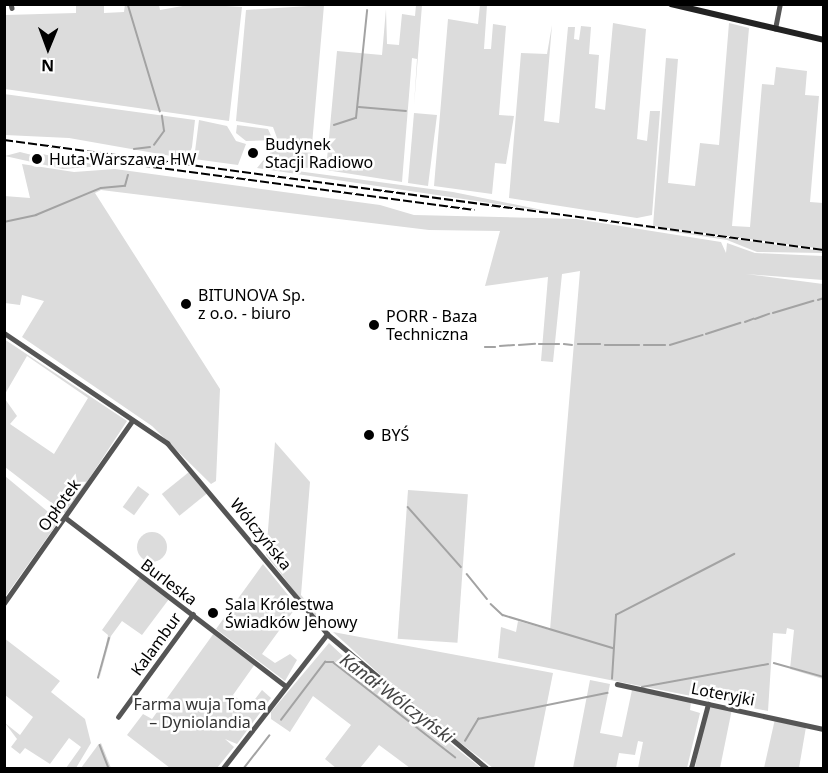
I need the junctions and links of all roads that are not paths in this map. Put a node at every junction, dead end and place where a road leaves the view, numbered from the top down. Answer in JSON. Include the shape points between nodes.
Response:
{"nodes":[{"id":1,"x":670,"y":4,"type":"edge"},
{"id":2,"x":780,"y":4,"type":"edge"},
{"id":3,"x":775,"y":29,"type":"junction"},
{"id":4,"x":824,"y":40,"type":"edge"},
{"id":5,"x":4,"y":333,"type":"edge"},
{"id":6,"x":132,"y":421,"type":"junction"},
{"id":7,"x":66,"y":518,"type":"junction"},
{"id":8,"x":4,"y":603,"type":"edge"},
{"id":9,"x":193,"y":615,"type":"junction"},
{"id":10,"x":327,"y":634,"type":"junction"},
{"id":11,"x":617,"y":684,"type":"dead end"},
{"id":12,"x":286,"y":686,"type":"junction"},
{"id":13,"x":708,"y":704,"type":"junction"},
{"id":14,"x":118,"y":717,"type":"dead end"},
{"id":15,"x":824,"y":729,"type":"edge"},
{"id":16,"x":223,"y":768,"type":"edge"},
{"id":17,"x":486,"y":768,"type":"edge"},
{"id":18,"x":691,"y":768,"type":"edge"}],
"edges":[{"from":1,"to":3,"type":"main road"},
{"from":2,"to":3,"type":"street"},
{"from":3,"to":4,"type":"main road"},
{"from":5,"to":6,"type":"street","name":"Wólczyńska"},
{"from":6,"to":7,"type":"street","name":"Opłotek"},
{"from":6,"to":10,"type":"street","name":"Wólczyńska","via":[[178,453]]},
{"from":7,"to":8,"type":"street","name":"Opłotek"},
{"from":7,"to":9,"type":"street","name":"Burleska"},
{"from":9,"to":12,"type":"street","name":"Burleska"},
{"from":9,"to":14,"type":"street","name":"Kalambur"},
{"from":10,"to":12,"type":"street"},
{"from":10,"to":17,"type":"street","name":"Wólczyńska"},
{"from":11,"to":13,"type":"street","name":"Loteryjki"},
{"from":12,"to":16,"type":"street"},
{"from":13,"to":15,"type":"street","name":"Loteryjki"},
{"from":13,"to":18,"type":"street"}]}
